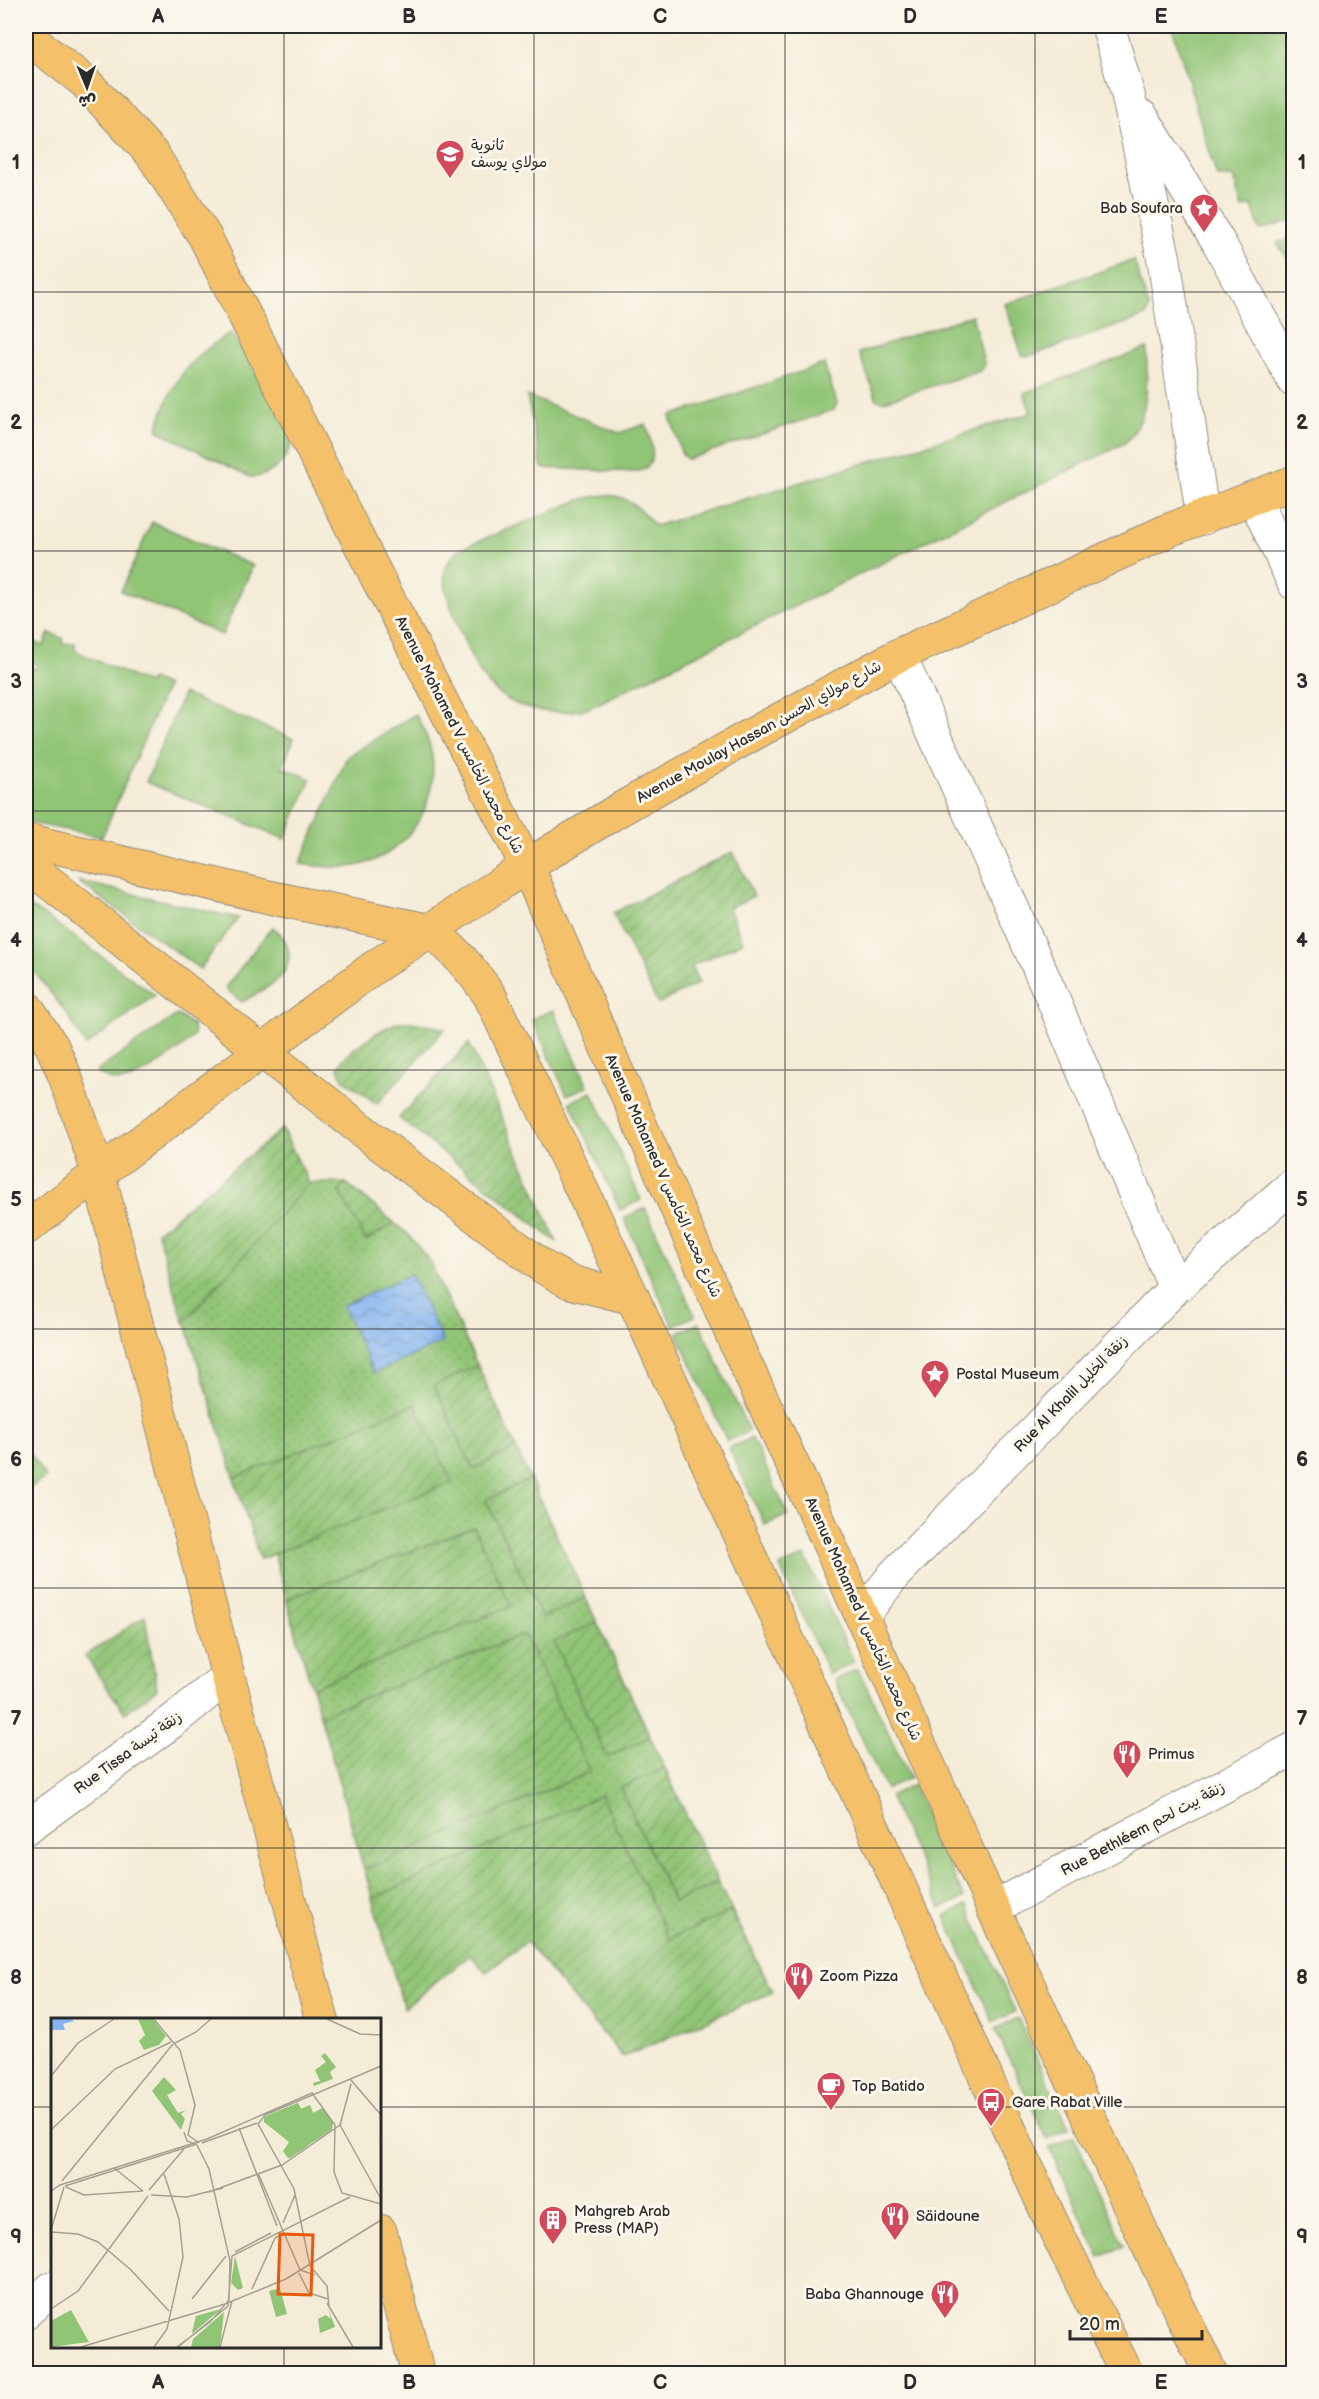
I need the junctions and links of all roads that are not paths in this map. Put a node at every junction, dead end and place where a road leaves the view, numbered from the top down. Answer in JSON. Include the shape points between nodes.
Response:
{"nodes":[{"id":1,"x":1108,"y":26,"type":"edge"},
{"id":2,"x":26,"y":36,"type":"edge"},
{"id":3,"x":1128,"y":95,"type":"junction"},
{"id":4,"x":1293,"y":381,"type":"edge"},
{"id":5,"x":1293,"y":482,"type":"edge"},
{"id":6,"x":1254,"y":497,"type":"junction"},
{"id":7,"x":1203,"y":518,"type":"junction"},
{"id":8,"x":1293,"y":583,"type":"edge"},
{"id":9,"x":899,"y":655,"type":"junction"},
{"id":10,"x":26,"y":840,"type":"edge"},
{"id":11,"x":26,"y":864,"type":"edge"},
{"id":12,"x":528,"y":866,"type":"junction"},
{"id":13,"x":431,"y":931,"type":"junction"},
{"id":14,"x":26,"y":1006,"type":"edge"},
{"id":15,"x":261,"y":1050,"type":"junction"},
{"id":16,"x":99,"y":1174,"type":"junction"},
{"id":17,"x":1293,"y":1184,"type":"edge"},
{"id":18,"x":26,"y":1228,"type":"edge"},
{"id":19,"x":1175,"y":1288,"type":"junction"},
{"id":20,"x":633,"y":1298,"type":"junction"},
{"id":21,"x":862,"y":1617,"type":"junction"},
{"id":22,"x":228,"y":1676,"type":"junction"},
{"id":23,"x":1293,"y":1749,"type":"edge"},
{"id":24,"x":26,"y":1828,"type":"edge"},
{"id":25,"x":993,"y":1908,"type":"junction"},
{"id":26,"x":322,"y":2018,"type":"edge"},
{"id":27,"x":381,"y":2235,"type":"edge"},
{"id":28,"x":51,"y":2289,"type":"edge"},
{"id":29,"x":26,"y":2312,"type":"edge"},
{"id":30,"x":418,"y":2373,"type":"edge"},
{"id":31,"x":1127,"y":2373,"type":"edge"},
{"id":32,"x":1211,"y":2373,"type":"edge"}],
"edges":[{"from":1,"to":3,"type":"street"},
{"from":2,"to":12,"type":"main road","name":"Avenue Mohamed V شارع محمد الخامس","via":[[85,82],[152,154],[205,237]]},
{"from":3,"to":4,"type":"street","via":[[1219,243]]},
{"from":3,"to":7,"type":"street","via":[[1164,260]]},
{"from":5,"to":6,"type":"main road","name":"Avenue Moulay Hassan شارع مولاي الحسن"},
{"from":6,"to":7,"type":"main road","name":"Avenue Moulay Hassan شارع مولاي الحسن"},
{"from":6,"to":8,"type":"street"},
{"from":7,"to":9,"type":"main road","name":"Avenue Moulay Hassan شارع مولاي الحسن"},
{"from":9,"to":12,"type":"main road","name":"Avenue Moulay Hassan شارع مولاي الحسن","via":[[645,795]]},
{"from":9,"to":19,"type":"street","via":[[1052,997]]},
{"from":10,"to":13,"type":"main road"},
{"from":11,"to":15,"type":"main road"},
{"from":12,"to":13,"type":"main road","name":"Avenue Moulay Hassan شارع مولاي الحسن"},
{"from":12,"to":21,"type":"main road","name":"Avenue Mohamed V شارع محمد الخامس","via":[[738,1348]]},
{"from":13,"to":15,"type":"main road","name":"Avenue Moulay Hassan شارع مولاي الحسن"},
{"from":13,"to":20,"type":"main road","via":[[475,973],[490,996]]},
{"from":14,"to":16,"type":"main road","via":[[52,1046]]},
{"from":15,"to":16,"type":"main road","name":"Avenue Moulay Hassan شارع مولاي الحسن"},
{"from":15,"to":20,"type":"main road","via":[[543,1267],[570,1282]]},
{"from":16,"to":18,"type":"main road","name":"Avenue Moulay Hassan شارع مولاي الحسن"},
{"from":16,"to":22,"type":"main road"},
{"from":17,"to":19,"type":"street","name":"Rue Al Khalil زنقة الخليل"},
{"from":19,"to":21,"type":"street","name":"Rue Al Khalil زنقة الخليل","via":[[894,1575]]},
{"from":20,"to":31,"type":"main road","via":[[1051,2221]]},
{"from":21,"to":25,"type":"main road","name":"Avenue Mohamed V شارع محمد الخامس"},
{"from":22,"to":24,"type":"street","name":"Rue Tissa زنقة تيسة"},
{"from":22,"to":26,"type":"main road"},
{"from":23,"to":25,"type":"street","name":"Rue Bethléem زنقة بيت لحم"},
{"from":25,"to":32,"type":"main road","name":"Avenue Mohamed V شارع محمد الخامس"},
{"from":27,"to":30,"type":"main road"},
{"from":28,"to":29,"type":"street"}]}
